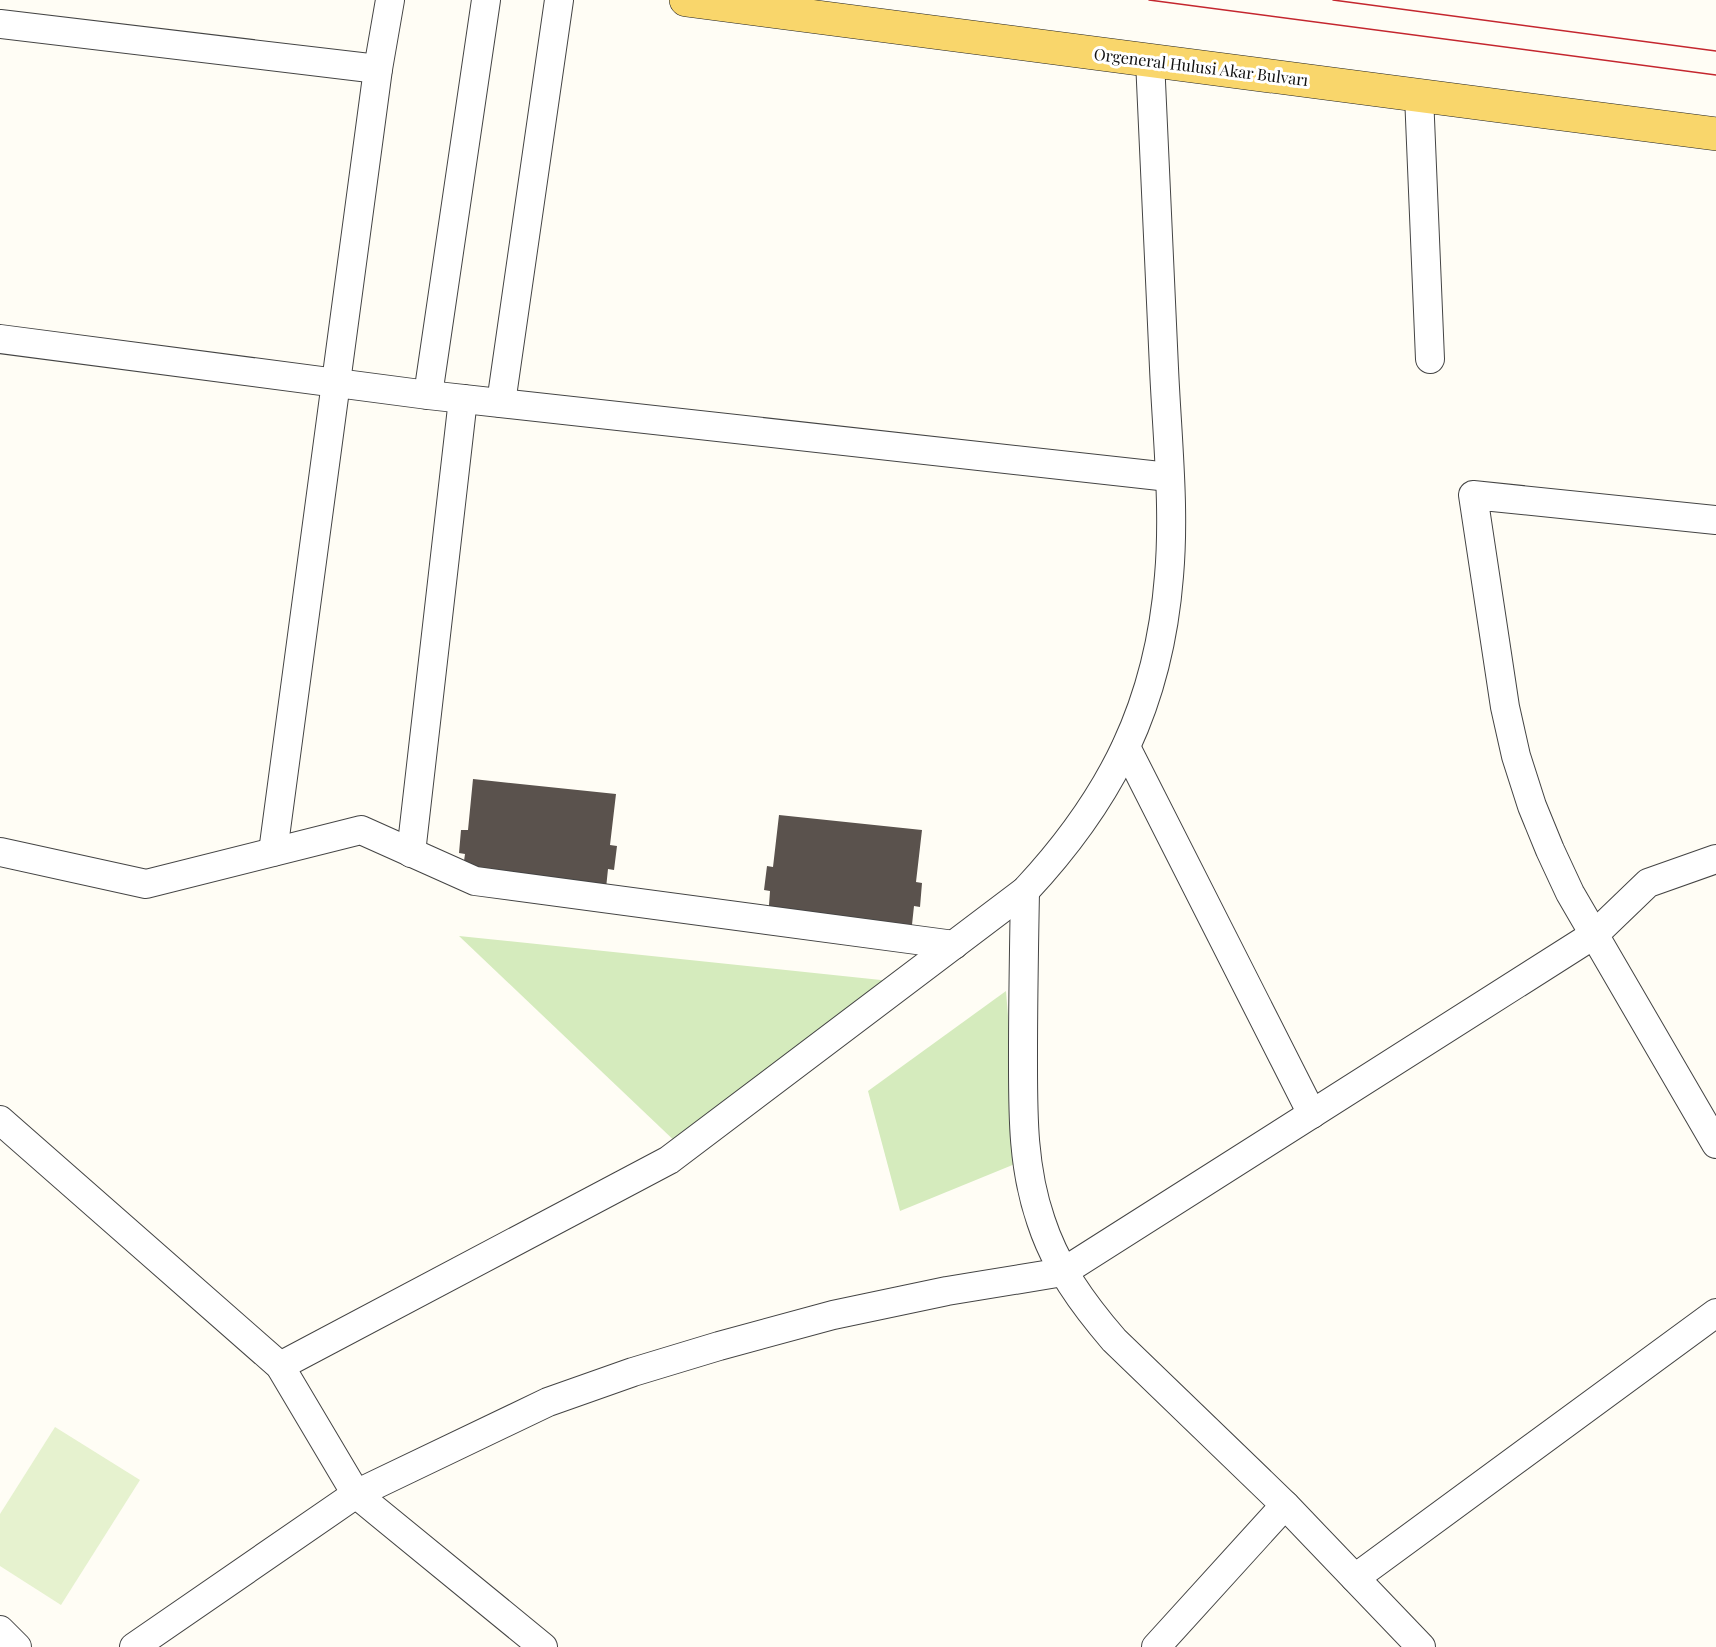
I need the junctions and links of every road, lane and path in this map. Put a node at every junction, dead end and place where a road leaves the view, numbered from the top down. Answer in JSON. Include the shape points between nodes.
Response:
{"nodes":[{"id":1,"x":390,"y":0,"type":"edge"},
{"id":2,"x":486,"y":0,"type":"edge"},
{"id":3,"x":560,"y":0,"type":"edge"},
{"id":4,"x":686,"y":0,"type":"edge"},
{"id":5,"x":0,"y":24,"type":"edge"},
{"id":6,"x":1150,"y":60,"type":"junction"},
{"id":7,"x":378,"y":69,"type":"junction"},
{"id":8,"x":1419,"y":95,"type":"junction"},
{"id":9,"x":1716,"y":134,"type":"edge"},
{"id":10,"x":0,"y":339,"type":"edge"},
{"id":11,"x":1430,"y":359,"type":"dead end"},
{"id":12,"x":337,"y":383,"type":"junction"},
{"id":13,"x":428,"y":395,"type":"junction"},
{"id":14,"x":463,"y":399,"type":"junction"},
{"id":15,"x":501,"y":403,"type":"junction"},
{"id":16,"x":1169,"y":477,"type":"junction"},
{"id":17,"x":1716,"y":520,"type":"edge"},
{"id":18,"x":1126,"y":747,"type":"junction"},
{"id":19,"x":0,"y":852,"type":"edge"},
{"id":20,"x":273,"y":852,"type":"junction"},
{"id":21,"x":411,"y":853,"type":"junction"},
{"id":22,"x":1716,"y":859,"type":"edge"},
{"id":23,"x":1025,"y":891,"type":"junction"},
{"id":24,"x":1595,"y":934,"type":"junction"},
{"id":25,"x":954,"y":945,"type":"junction"},
{"id":26,"x":1312,"y":1113,"type":"junction"},
{"id":27,"x":0,"y":1120,"type":"edge"},
{"id":28,"x":1716,"y":1144,"type":"edge"},
{"id":29,"x":1063,"y":1272,"type":"junction"},
{"id":30,"x":1716,"y":1313,"type":"edge"},
{"id":31,"x":280,"y":1366,"type":"junction"},
{"id":32,"x":356,"y":1494,"type":"junction"},
{"id":33,"x":1285,"y":1505,"type":"junction"},
{"id":34,"x":1355,"y":1578,"type":"junction"},
{"id":35,"x":0,"y":1630,"type":"edge"},
{"id":36,"x":17,"y":1647,"type":"edge"},
{"id":37,"x":136,"y":1647,"type":"edge"},
{"id":38,"x":543,"y":1647,"type":"edge"},
{"id":39,"x":1156,"y":1647,"type":"edge"},
{"id":40,"x":1421,"y":1647,"type":"edge"}],
"edges":[{"from":1,"to":7,"type":"street"},
{"from":2,"to":13,"type":"street"},
{"from":3,"to":15,"type":"street"},
{"from":4,"to":6,"type":"main road","name":"Orgeneral Hulusi Akar Bulvarı"},
{"from":5,"to":7,"type":"street"},
{"from":6,"to":8,"type":"main road","name":"Orgeneral Hulusi Akar Bulvarı"},
{"from":6,"to":16,"type":"street"},
{"from":7,"to":12,"type":"street"},
{"from":8,"to":9,"type":"main road","name":"Orgeneral Hulusi Akar Bulvarı"},
{"from":8,"to":11,"type":"street"},
{"from":10,"to":12,"type":"street"},
{"from":12,"to":13,"type":"street"},
{"from":12,"to":20,"type":"street"},
{"from":13,"to":14,"type":"street"},
{"from":14,"to":15,"type":"street"},
{"from":14,"to":21,"type":"street"},
{"from":15,"to":16,"type":"street"},
{"from":16,"to":18,"type":"street","via":[[1170,563],[1165,619],[1143,706]]},
{"from":17,"to":24,"type":"street","via":[[1473,495],[1516,756],[1550,850]]},
{"from":18,"to":23,"type":"street","via":[[1082,824]]},
{"from":18,"to":26,"type":"street"},
{"from":19,"to":20,"type":"street","via":[[146,884]]},
{"from":20,"to":21,"type":"street","via":[[361,830]]},
{"from":21,"to":25,"type":"street","via":[[475,882]]},
{"from":22,"to":24,"type":"street","via":[[1648,883]]},
{"from":23,"to":25,"type":"street"},
{"from":23,"to":29,"type":"street","via":[[1023,1139],[1041,1221]]},
{"from":24,"to":26,"type":"street"},
{"from":24,"to":28,"type":"street"},
{"from":25,"to":31,"type":"street","via":[[669,1160]]},
{"from":26,"to":29,"type":"street"},
{"from":27,"to":31,"type":"street"},
{"from":29,"to":32,"type":"street","via":[[947,1291],[832,1316],[633,1372],[548,1402]]},
{"from":29,"to":33,"type":"street","via":[[1114,1340]]},
{"from":30,"to":34,"type":"street"},
{"from":31,"to":32,"type":"street"},
{"from":32,"to":37,"type":"street"},
{"from":32,"to":38,"type":"street"},
{"from":33,"to":34,"type":"street"},
{"from":33,"to":39,"type":"street"},
{"from":34,"to":40,"type":"street"},
{"from":35,"to":36,"type":"street"}]}
